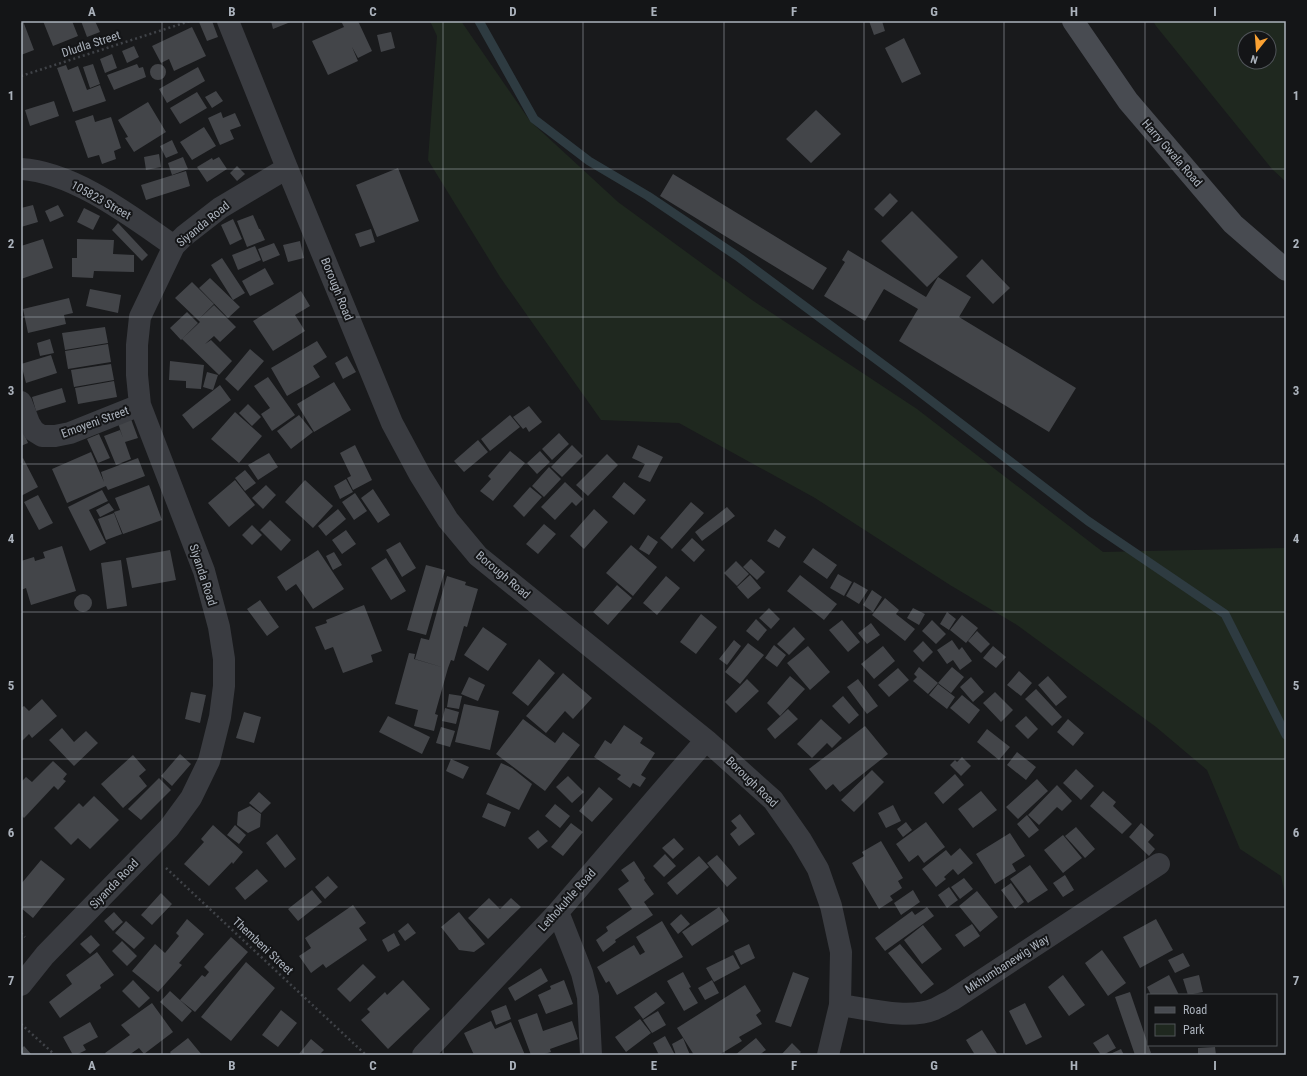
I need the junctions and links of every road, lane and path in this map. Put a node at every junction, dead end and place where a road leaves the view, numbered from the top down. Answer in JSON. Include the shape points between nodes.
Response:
{"nodes":[{"id":1,"x":190,"y":21,"type":"edge"},
{"id":2,"x":228,"y":21,"type":"edge"},
{"id":3,"x":1073,"y":21,"type":"edge"},
{"id":4,"x":21,"y":76,"type":"edge"},
{"id":5,"x":287,"y":168,"type":"junction"},
{"id":6,"x":21,"y":170,"type":"edge"},
{"id":7,"x":174,"y":246,"type":"junction"},
{"id":8,"x":1286,"y":270,"type":"edge"},
{"id":9,"x":21,"y":402,"type":"edge"},
{"id":10,"x":140,"y":405,"type":"junction"},
{"id":11,"x":706,"y":740,"type":"junction"},
{"id":12,"x":147,"y":850,"type":"junction"},
{"id":13,"x":1159,"y":864,"type":"dead end"},
{"id":14,"x":558,"y":912,"type":"junction"},
{"id":15,"x":21,"y":985,"type":"edge"},
{"id":16,"x":840,"y":1005,"type":"junction"},
{"id":17,"x":21,"y":1024,"type":"edge"},
{"id":18,"x":56,"y":1055,"type":"edge"},
{"id":19,"x":366,"y":1055,"type":"edge"},
{"id":20,"x":423,"y":1055,"type":"edge"},
{"id":21,"x":591,"y":1055,"type":"edge"},
{"id":22,"x":828,"y":1055,"type":"edge"}],
"edges":[{"from":1,"to":4,"type":"path","name":"Dludla Street"},
{"from":2,"to":5,"type":"street","name":"Borough Road"},
{"from":3,"to":8,"type":"main road","name":"Harry Gwala Road","via":[[1128,101],[1233,224]]},
{"from":5,"to":7,"type":"street","name":"Siyanda Road","via":[[220,208]]},
{"from":5,"to":11,"type":"street","name":"Borough Road","via":[[392,423],[448,520],[478,556]]},
{"from":6,"to":7,"type":"street","name":"105823 Street","via":[[49,174],[94,194]]},
{"from":7,"to":10,"type":"street","name":"Siyanda Road","via":[[140,317],[137,345]]},
{"from":9,"to":10,"type":"street","name":"Emoyeni Street","via":[[29,423],[34,431],[42,436],[70,432]]},
{"from":10,"to":12,"type":"street","name":"Siyanda Road","via":[[204,571],[219,626],[224,659],[220,717],[209,761],[191,798],[169,828]]},
{"from":11,"to":14,"type":"street","name":"Lethokuhle Road"},
{"from":11,"to":16,"type":"street","name":"Borough Road","via":[[773,800],[818,869],[831,906],[841,952]]},
{"from":12,"to":15,"type":"street","name":"Siyanda Road","via":[[45,955]]},
{"from":12,"to":19,"type":"path","name":"Thembeni Street"},
{"from":13,"to":16,"type":"street","name":"Mkhumbanewig Way","via":[[952,1000],[934,1009],[900,1014]]},
{"from":14,"to":20,"type":"street","name":"Lethokuhle Road"},
{"from":14,"to":21,"type":"street","via":[[582,973],[588,997]]},
{"from":16,"to":22,"type":"street","name":"Borough Road"},
{"from":17,"to":18,"type":"path"}]}
